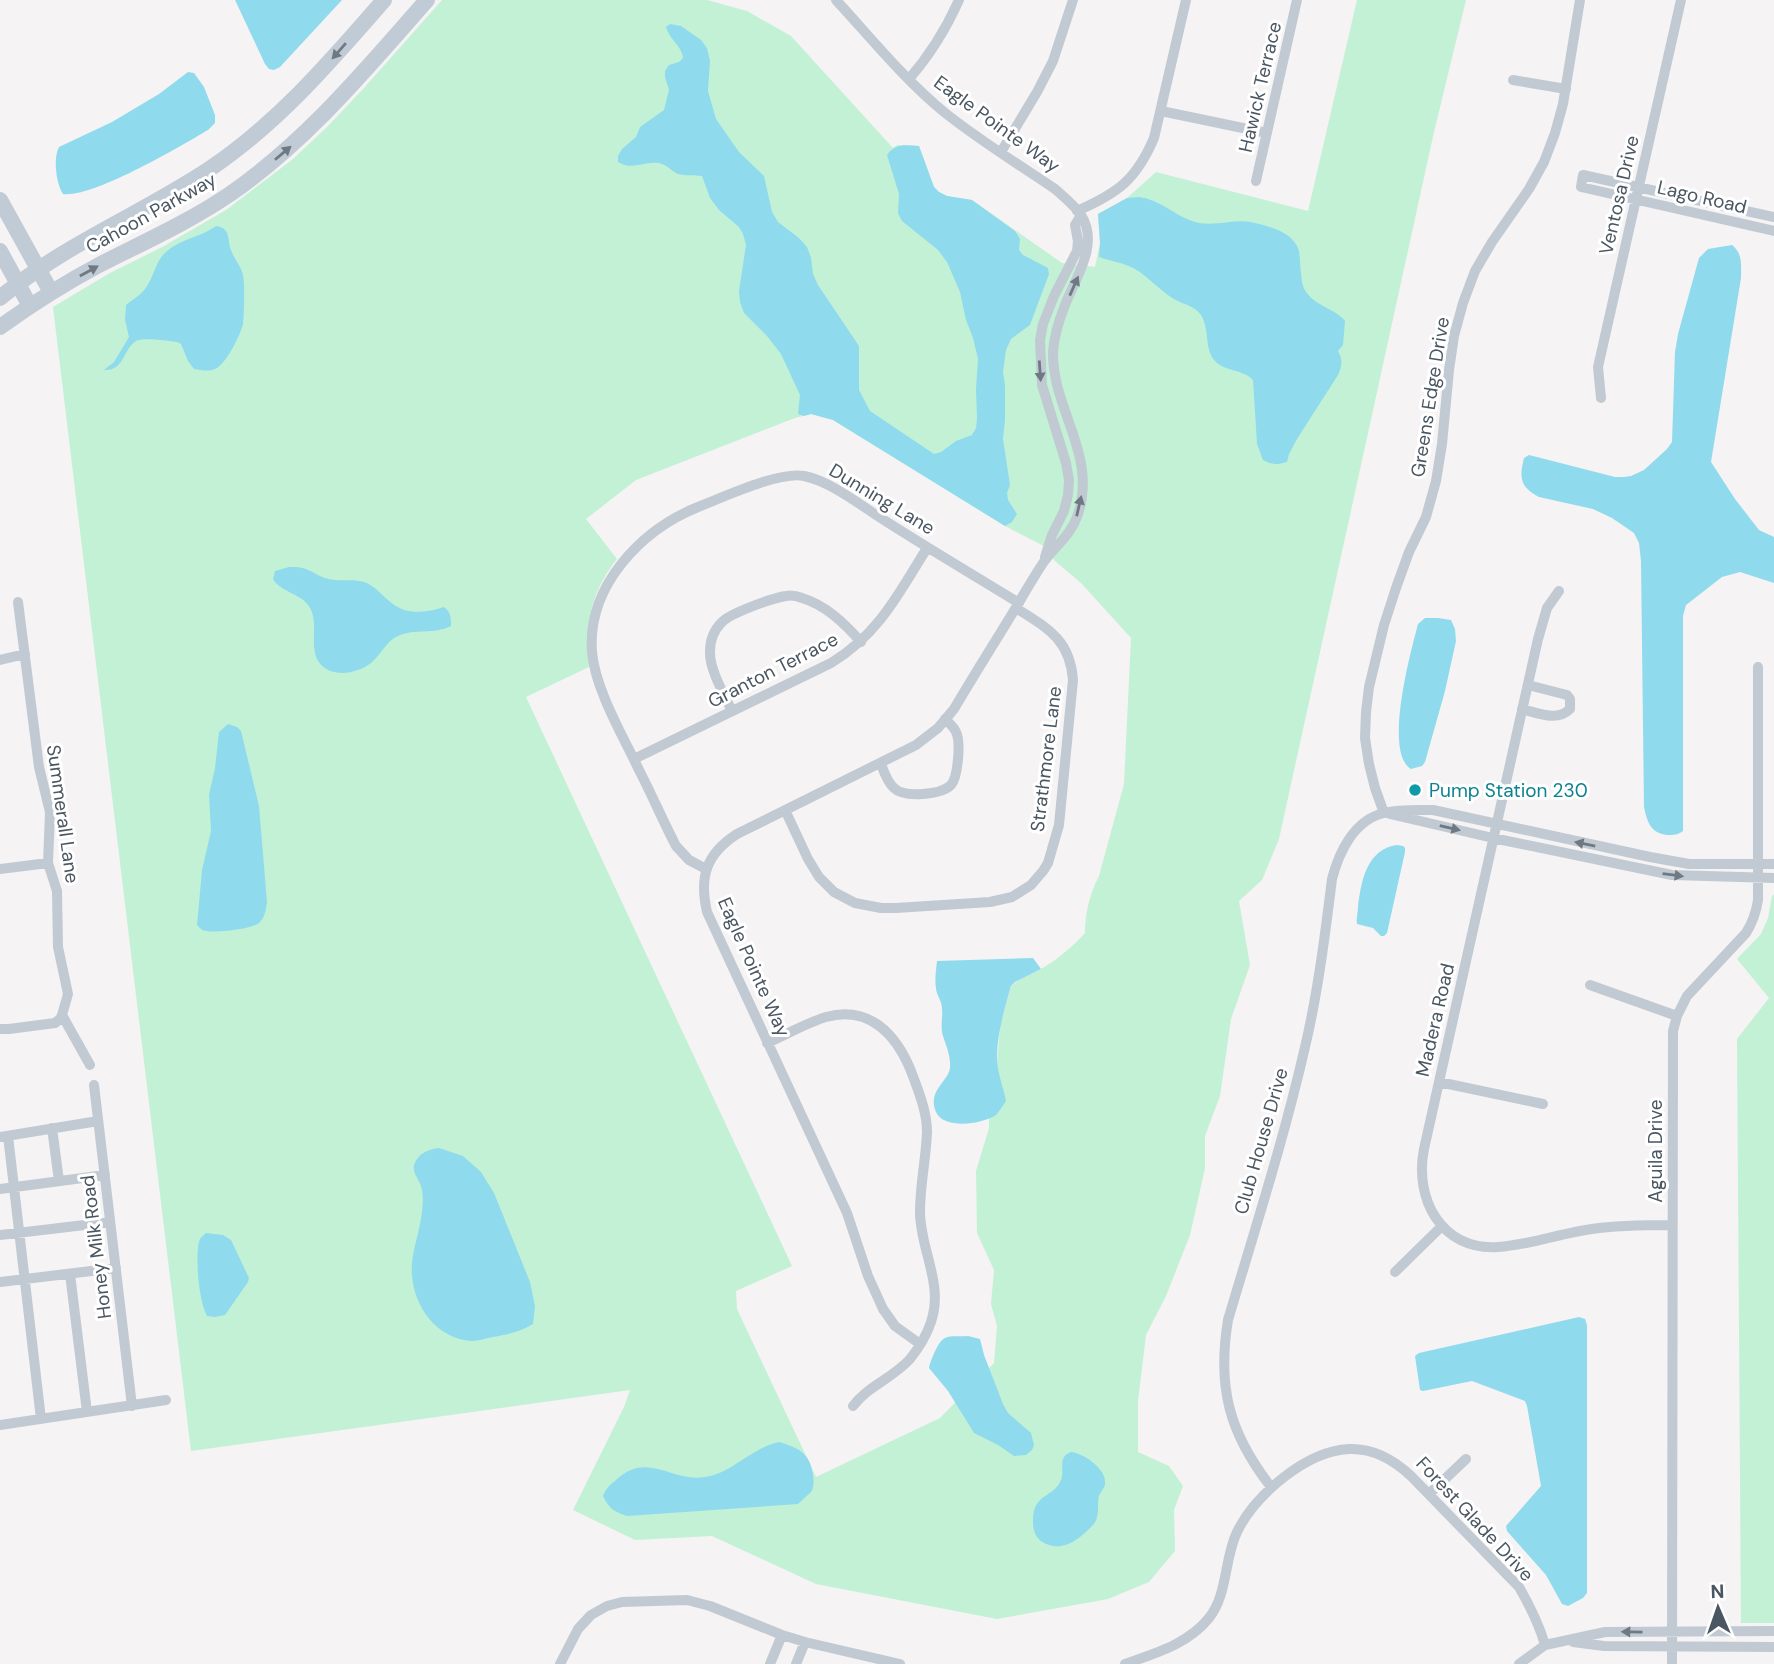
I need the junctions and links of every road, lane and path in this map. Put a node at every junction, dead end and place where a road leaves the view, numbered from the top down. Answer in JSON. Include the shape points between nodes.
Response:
{"nodes":[{"id":1,"x":384,"y":0,"type":"edge"},
{"id":2,"x":427,"y":0,"type":"edge"},
{"id":3,"x":836,"y":0,"type":"edge"},
{"id":4,"x":959,"y":0,"type":"edge"},
{"id":5,"x":1073,"y":0,"type":"edge"},
{"id":6,"x":1186,"y":0,"type":"edge"},
{"id":7,"x":1297,"y":0,"type":"edge"},
{"id":8,"x":1580,"y":0,"type":"edge"},
{"id":9,"x":1681,"y":0,"type":"edge"},
{"id":10,"x":909,"y":79,"type":"junction"},
{"id":11,"x":1513,"y":80,"type":"dead end"},
{"id":12,"x":1566,"y":89,"type":"junction"},
{"id":13,"x":1161,"y":111,"type":"junction"},
{"id":14,"x":1267,"y":133,"type":"junction"},
{"id":15,"x":1001,"y":152,"type":"junction"},
{"id":16,"x":1256,"y":181,"type":"dead end"},
{"id":17,"x":1638,"y":188,"type":"junction"},
{"id":18,"x":0,"y":200,"type":"edge"},
{"id":19,"x":1635,"y":200,"type":"junction"},
{"id":20,"x":1079,"y":213,"type":"junction"},
{"id":21,"x":1774,"y":217,"type":"edge"},
{"id":22,"x":1774,"y":231,"type":"edge"},
{"id":23,"x":0,"y":251,"type":"edge"},
{"id":24,"x":37,"y":269,"type":"junction"},
{"id":25,"x":18,"y":284,"type":"junction"},
{"id":26,"x":51,"y":292,"type":"junction"},
{"id":27,"x":0,"y":298,"type":"edge"},
{"id":28,"x":30,"y":306,"type":"junction"},
{"id":29,"x":0,"y":327,"type":"edge"},
{"id":30,"x":1601,"y":398,"type":"dead end"},
{"id":31,"x":927,"y":548,"type":"junction"},
{"id":32,"x":1559,"y":591,"type":"dead end"},
{"id":33,"x":18,"y":602,"type":"dead end"},
{"id":34,"x":1018,"y":605,"type":"junction"},
{"id":35,"x":861,"y":642,"type":"junction"},
{"id":36,"x":25,"y":654,"type":"junction"},
{"id":37,"x":0,"y":660,"type":"edge"},
{"id":38,"x":1758,"y":667,"type":"dead end"},
{"id":39,"x":1528,"y":685,"type":"junction"},
{"id":40,"x":1522,"y":709,"type":"junction"},
{"id":41,"x":732,"y":711,"type":"junction"},
{"id":42,"x":946,"y":719,"type":"junction"},
{"id":43,"x":634,"y":759,"type":"junction"},
{"id":44,"x":881,"y":764,"type":"junction"},
{"id":45,"x":785,"y":810,"type":"junction"},
{"id":46,"x":1384,"y":813,"type":"junction"},
{"id":47,"x":1496,"y":824,"type":"junction"},
{"id":48,"x":1493,"y":838,"type":"junction"},
{"id":49,"x":48,"y":863,"type":"junction"},
{"id":50,"x":1758,"y":864,"type":"junction"},
{"id":51,"x":1774,"y":864,"type":"edge"},
{"id":52,"x":0,"y":869,"type":"edge"},
{"id":53,"x":706,"y":869,"type":"junction"},
{"id":54,"x":1758,"y":878,"type":"junction"},
{"id":55,"x":1774,"y":878,"type":"edge"},
{"id":56,"x":1590,"y":985,"type":"dead end"},
{"id":57,"x":62,"y":1015,"type":"junction"},
{"id":58,"x":1677,"y":1016,"type":"junction"},
{"id":59,"x":0,"y":1029,"type":"edge"},
{"id":60,"x":768,"y":1043,"type":"junction"},
{"id":61,"x":90,"y":1065,"type":"dead end"},
{"id":62,"x":1439,"y":1082,"type":"junction"},
{"id":63,"x":94,"y":1085,"type":"dead end"},
{"id":64,"x":1543,"y":1104,"type":"dead end"},
{"id":65,"x":98,"y":1121,"type":"junction"},
{"id":66,"x":52,"y":1128,"type":"junction"},
{"id":67,"x":4,"y":1136,"type":"edge"},
{"id":68,"x":105,"y":1175,"type":"junction"},
{"id":69,"x":59,"y":1181,"type":"junction"},
{"id":70,"x":14,"y":1187,"type":"junction"},
{"id":71,"x":0,"y":1189,"type":"edge"},
{"id":72,"x":110,"y":1222,"type":"junction"},
{"id":73,"x":1672,"y":1225,"type":"junction"},
{"id":74,"x":1443,"y":1226,"type":"junction"},
{"id":75,"x":19,"y":1232,"type":"junction"},
{"id":76,"x":0,"y":1235,"type":"edge"},
{"id":77,"x":116,"y":1268,"type":"junction"},
{"id":78,"x":1395,"y":1272,"type":"dead end"},
{"id":79,"x":70,"y":1274,"type":"junction"},
{"id":80,"x":25,"y":1279,"type":"junction"},
{"id":81,"x":0,"y":1282,"type":"edge"},
{"id":82,"x":920,"y":1344,"type":"junction"},
{"id":83,"x":166,"y":1400,"type":"dead end"},
{"id":84,"x":132,"y":1406,"type":"junction"},
{"id":85,"x":853,"y":1406,"type":"dead end"},
{"id":86,"x":87,"y":1412,"type":"junction"},
{"id":87,"x":41,"y":1419,"type":"junction"},
{"id":88,"x":0,"y":1425,"type":"edge"},
{"id":89,"x":1466,"y":1459,"type":"dead end"},
{"id":90,"x":1271,"y":1487,"type":"junction"},
{"id":91,"x":1429,"y":1494,"type":"junction"},
{"id":92,"x":1672,"y":1632,"type":"junction"},
{"id":93,"x":1774,"y":1632,"type":"edge"},
{"id":94,"x":782,"y":1635,"type":"junction"},
{"id":95,"x":1563,"y":1641,"type":"junction"},
{"id":96,"x":805,"y":1642,"type":"junction"},
{"id":97,"x":1545,"y":1645,"type":"junction"},
{"id":98,"x":1672,"y":1646,"type":"junction"},
{"id":99,"x":1774,"y":1647,"type":"edge"},
{"id":100,"x":560,"y":1664,"type":"edge"},
{"id":101,"x":770,"y":1664,"type":"edge"},
{"id":102,"x":796,"y":1664,"type":"edge"},
{"id":103,"x":896,"y":1664,"type":"edge"},
{"id":104,"x":1125,"y":1664,"type":"edge"},
{"id":105,"x":1520,"y":1664,"type":"edge"},
{"id":106,"x":1672,"y":1664,"type":"edge"}],
"edges":[{"from":1,"to":24,"type":"street","name":"Cahoon Parkway","one_way":true,"via":[[313,80],[250,139],[181,187]]},
{"from":26,"to":2,"type":"street","name":"Cahoon Parkway","one_way":true,"via":[[190,219],[260,172],[325,114]]},
{"from":3,"to":10,"type":"street","name":"Eagle Pointe Way"},
{"from":4,"to":10,"type":"street","via":[[926,60]]},
{"from":5,"to":15,"type":"street","via":[[1053,61]]},
{"from":6,"to":13,"type":"street"},
{"from":7,"to":14,"type":"street","name":"Hawick Terrace"},
{"from":8,"to":12,"type":"street","name":"Greens Edge Drive"},
{"from":9,"to":17,"type":"street","name":"Ventosa Drive"},
{"from":10,"to":15,"type":"street","name":"Eagle Pointe Way","via":[[946,114]]},
{"from":11,"to":12,"type":"street"},
{"from":12,"to":46,"type":"street","name":"Greens Edge Drive","via":[[1544,162],[1475,271],[1462,303],[1436,481],[1426,517],[1395,588],[1369,687],[1368,764]]},
{"from":13,"to":14,"type":"street"},
{"from":13,"to":20,"type":"street","via":[[1151,146],[1130,179]]},
{"from":14,"to":16,"type":"street","name":"Hawick Terrace"},
{"from":15,"to":20,"type":"street","name":"Eagle Pointe Way","via":[[1055,189]]},
{"from":17,"to":19,"type":"street","name":"Ventosa Drive"},
{"from":17,"to":19,"type":"street","name":"Lago Road","via":[[1583,175],[1581,187]]},
{"from":17,"to":21,"type":"street","name":"Lago Road"},
{"from":18,"to":24,"type":"street"},
{"from":19,"to":22,"type":"street","name":"Lago Road"},
{"from":19,"to":30,"type":"street","name":"Ventosa Drive","via":[[1598,367]]},
{"from":20,"to":34,"type":"street","via":[[1087,235],[1084,262],[1065,305],[1053,353],[1058,387],[1082,463],[1081,505],[1066,538],[1044,562]]},
{"from":23,"to":25,"type":"street"},
{"from":24,"to":25,"type":"street","name":"Cahoon Parkway"},
{"from":24,"to":26,"type":"street"},
{"from":25,"to":27,"type":"street","name":"Cahoon Parkway"},
{"from":25,"to":28,"type":"street"},
{"from":26,"to":28,"type":"street","name":"Cahoon Parkway"},
{"from":28,"to":29,"type":"street","name":"Cahoon Parkway"},
{"from":31,"to":34,"type":"street","name":"Dunning Lane"},
{"from":31,"to":35,"type":"street","name":"Granton Terrace","via":[[884,616]]},
{"from":31,"to":43,"type":"street","name":"Dunning Lane","via":[[828,485],[798,475],[775,478],[702,506],[657,531],[612,576],[598,604],[593,630],[592,651],[600,684]]},
{"from":32,"to":39,"type":"street","name":"Madera Road","via":[[1545,612]]},
{"from":33,"to":36,"type":"street","name":"Summerall Lane"},
{"from":34,"to":42,"type":"street"},
{"from":34,"to":45,"type":"street","name":"Strathmore Lane","via":[[1057,636],[1067,653],[1073,680],[1059,825],[1048,863],[1031,885],[1012,897],[990,902],[868,906],[834,892],[819,877]]},
{"from":35,"to":41,"type":"street","name":"Granton Terrace","via":[[831,663]]},
{"from":35,"to":41,"type":"street","via":[[835,616],[796,596],[780,597],[729,616],[713,635],[710,654]]},
{"from":36,"to":37,"type":"street"},
{"from":36,"to":49,"type":"street","name":"Summerall Lane","via":[[39,767],[50,812]]},
{"from":38,"to":50,"type":"street","name":"Aguila Drive"},
{"from":39,"to":40,"type":"street","name":"Madera Road"},
{"from":39,"to":40,"type":"street","via":[[1567,695],[1570,709],[1552,716]]},
{"from":40,"to":47,"type":"street","name":"Madera Road"},
{"from":41,"to":43,"type":"street","name":"Granton Terrace"},
{"from":42,"to":44,"type":"street","via":[[923,741]]},
{"from":42,"to":44,"type":"street","via":[[958,737],[956,775],[945,790],[897,791]]},
{"from":43,"to":53,"type":"street","name":"Dunning Lane","via":[[676,846]]},
{"from":44,"to":45,"type":"street"},
{"from":45,"to":53,"type":"street","via":[[727,840]]},
{"from":46,"to":47,"type":"street","name":"Club House Drive","via":[[1433,810]]},
{"from":46,"to":48,"type":"street","one_way":true},
{"from":46,"to":90,"type":"street","name":"Club House Drive","via":[[1352,835],[1336,863],[1306,1044],[1228,1320],[1223,1371],[1226,1396],[1242,1445]]},
{"from":47,"to":48,"type":"street","name":"Madera Road"},
{"from":50,"to":47,"type":"street","name":"Club House Drive","one_way":true,"via":[[1689,864]]},
{"from":48,"to":54,"type":"street","one_way":true,"via":[[1672,875]]},
{"from":48,"to":62,"type":"street","name":"Madera Road"},
{"from":49,"to":52,"type":"street"},
{"from":49,"to":57,"type":"street","name":"Summerall Lane","via":[[57,891],[58,947],[68,990]]},
{"from":50,"to":51,"type":"street","name":"Club House Drive"},
{"from":50,"to":54,"type":"street","name":"Aguila Drive"},
{"from":53,"to":60,"type":"street","name":"Eagle Pointe Way","via":[[707,912]]},
{"from":54,"to":55,"type":"street"},
{"from":54,"to":58,"type":"street","name":"Aguila Drive","via":[[1753,923],[1687,996]]},
{"from":56,"to":58,"type":"street"},
{"from":57,"to":59,"type":"street","via":[[55,1023]]},
{"from":57,"to":61,"type":"street"},
{"from":58,"to":73,"type":"street","name":"Aguila Drive","via":[[1673,1031]]},
{"from":60,"to":82,"type":"street","name":"Eagle Pointe Way","via":[[847,1213],[883,1309],[895,1326]]},
{"from":60,"to":82,"type":"street","via":[[824,1017],[847,1015],[877,1024],[904,1054],[927,1130],[920,1214],[935,1289],[932,1320]]},
{"from":62,"to":64,"type":"street"},
{"from":62,"to":74,"type":"street","name":"Madera Road","via":[[1421,1171],[1429,1208]]},
{"from":63,"to":65,"type":"street","name":"Honey Milk Road"},
{"from":65,"to":66,"type":"street"},
{"from":65,"to":68,"type":"street","name":"Honey Milk Road"},
{"from":66,"to":67,"type":"street"},
{"from":66,"to":69,"type":"street"},
{"from":67,"to":70,"type":"street"},
{"from":68,"to":69,"type":"street"},
{"from":68,"to":72,"type":"street","name":"Honey Milk Road"},
{"from":69,"to":70,"type":"street"},
{"from":70,"to":71,"type":"street"},
{"from":70,"to":75,"type":"street"},
{"from":72,"to":75,"type":"street"},
{"from":72,"to":77,"type":"street","name":"Honey Milk Road"},
{"from":73,"to":74,"type":"street","name":"Madera Road","via":[[1592,1229],[1498,1247],[1459,1239]]},
{"from":73,"to":92,"type":"street","name":"Aguila Drive"},
{"from":74,"to":78,"type":"street"},
{"from":75,"to":76,"type":"street"},
{"from":75,"to":80,"type":"street"},
{"from":77,"to":79,"type":"street"},
{"from":77,"to":84,"type":"street","name":"Honey Milk Road"},
{"from":79,"to":80,"type":"street"},
{"from":79,"to":86,"type":"street"},
{"from":80,"to":81,"type":"street"},
{"from":80,"to":87,"type":"street"},
{"from":82,"to":85,"type":"street","via":[[909,1360]]},
{"from":83,"to":84,"type":"street"},
{"from":84,"to":86,"type":"street"},
{"from":86,"to":87,"type":"street"},
{"from":87,"to":88,"type":"street"},
{"from":89,"to":91,"type":"street"},
{"from":90,"to":91,"type":"street","name":"Forest Glade Drive","via":[[1316,1458],[1349,1449],[1383,1455]]},
{"from":90,"to":104,"type":"street","name":"Forest Glade Drive","via":[[1235,1535],[1220,1598],[1203,1625],[1176,1645]]},
{"from":91,"to":97,"type":"street","name":"Forest Glade Drive","via":[[1519,1587]]},
{"from":92,"to":93,"type":"street"},
{"from":92,"to":95,"type":"street","one_way":true,"via":[[1605,1632]]},
{"from":92,"to":98,"type":"street","name":"Aguila Drive"},
{"from":94,"to":96,"type":"street"},
{"from":94,"to":100,"type":"street","via":[[687,1600],[622,1602],[591,1615],[578,1629]]},
{"from":94,"to":101,"type":"street"},
{"from":95,"to":97,"type":"street"},
{"from":95,"to":98,"type":"street"},
{"from":96,"to":102,"type":"street"},
{"from":96,"to":103,"type":"street"},
{"from":97,"to":105,"type":"street"},
{"from":98,"to":99,"type":"street"},
{"from":98,"to":106,"type":"street","name":"Aguila Drive"}]}
